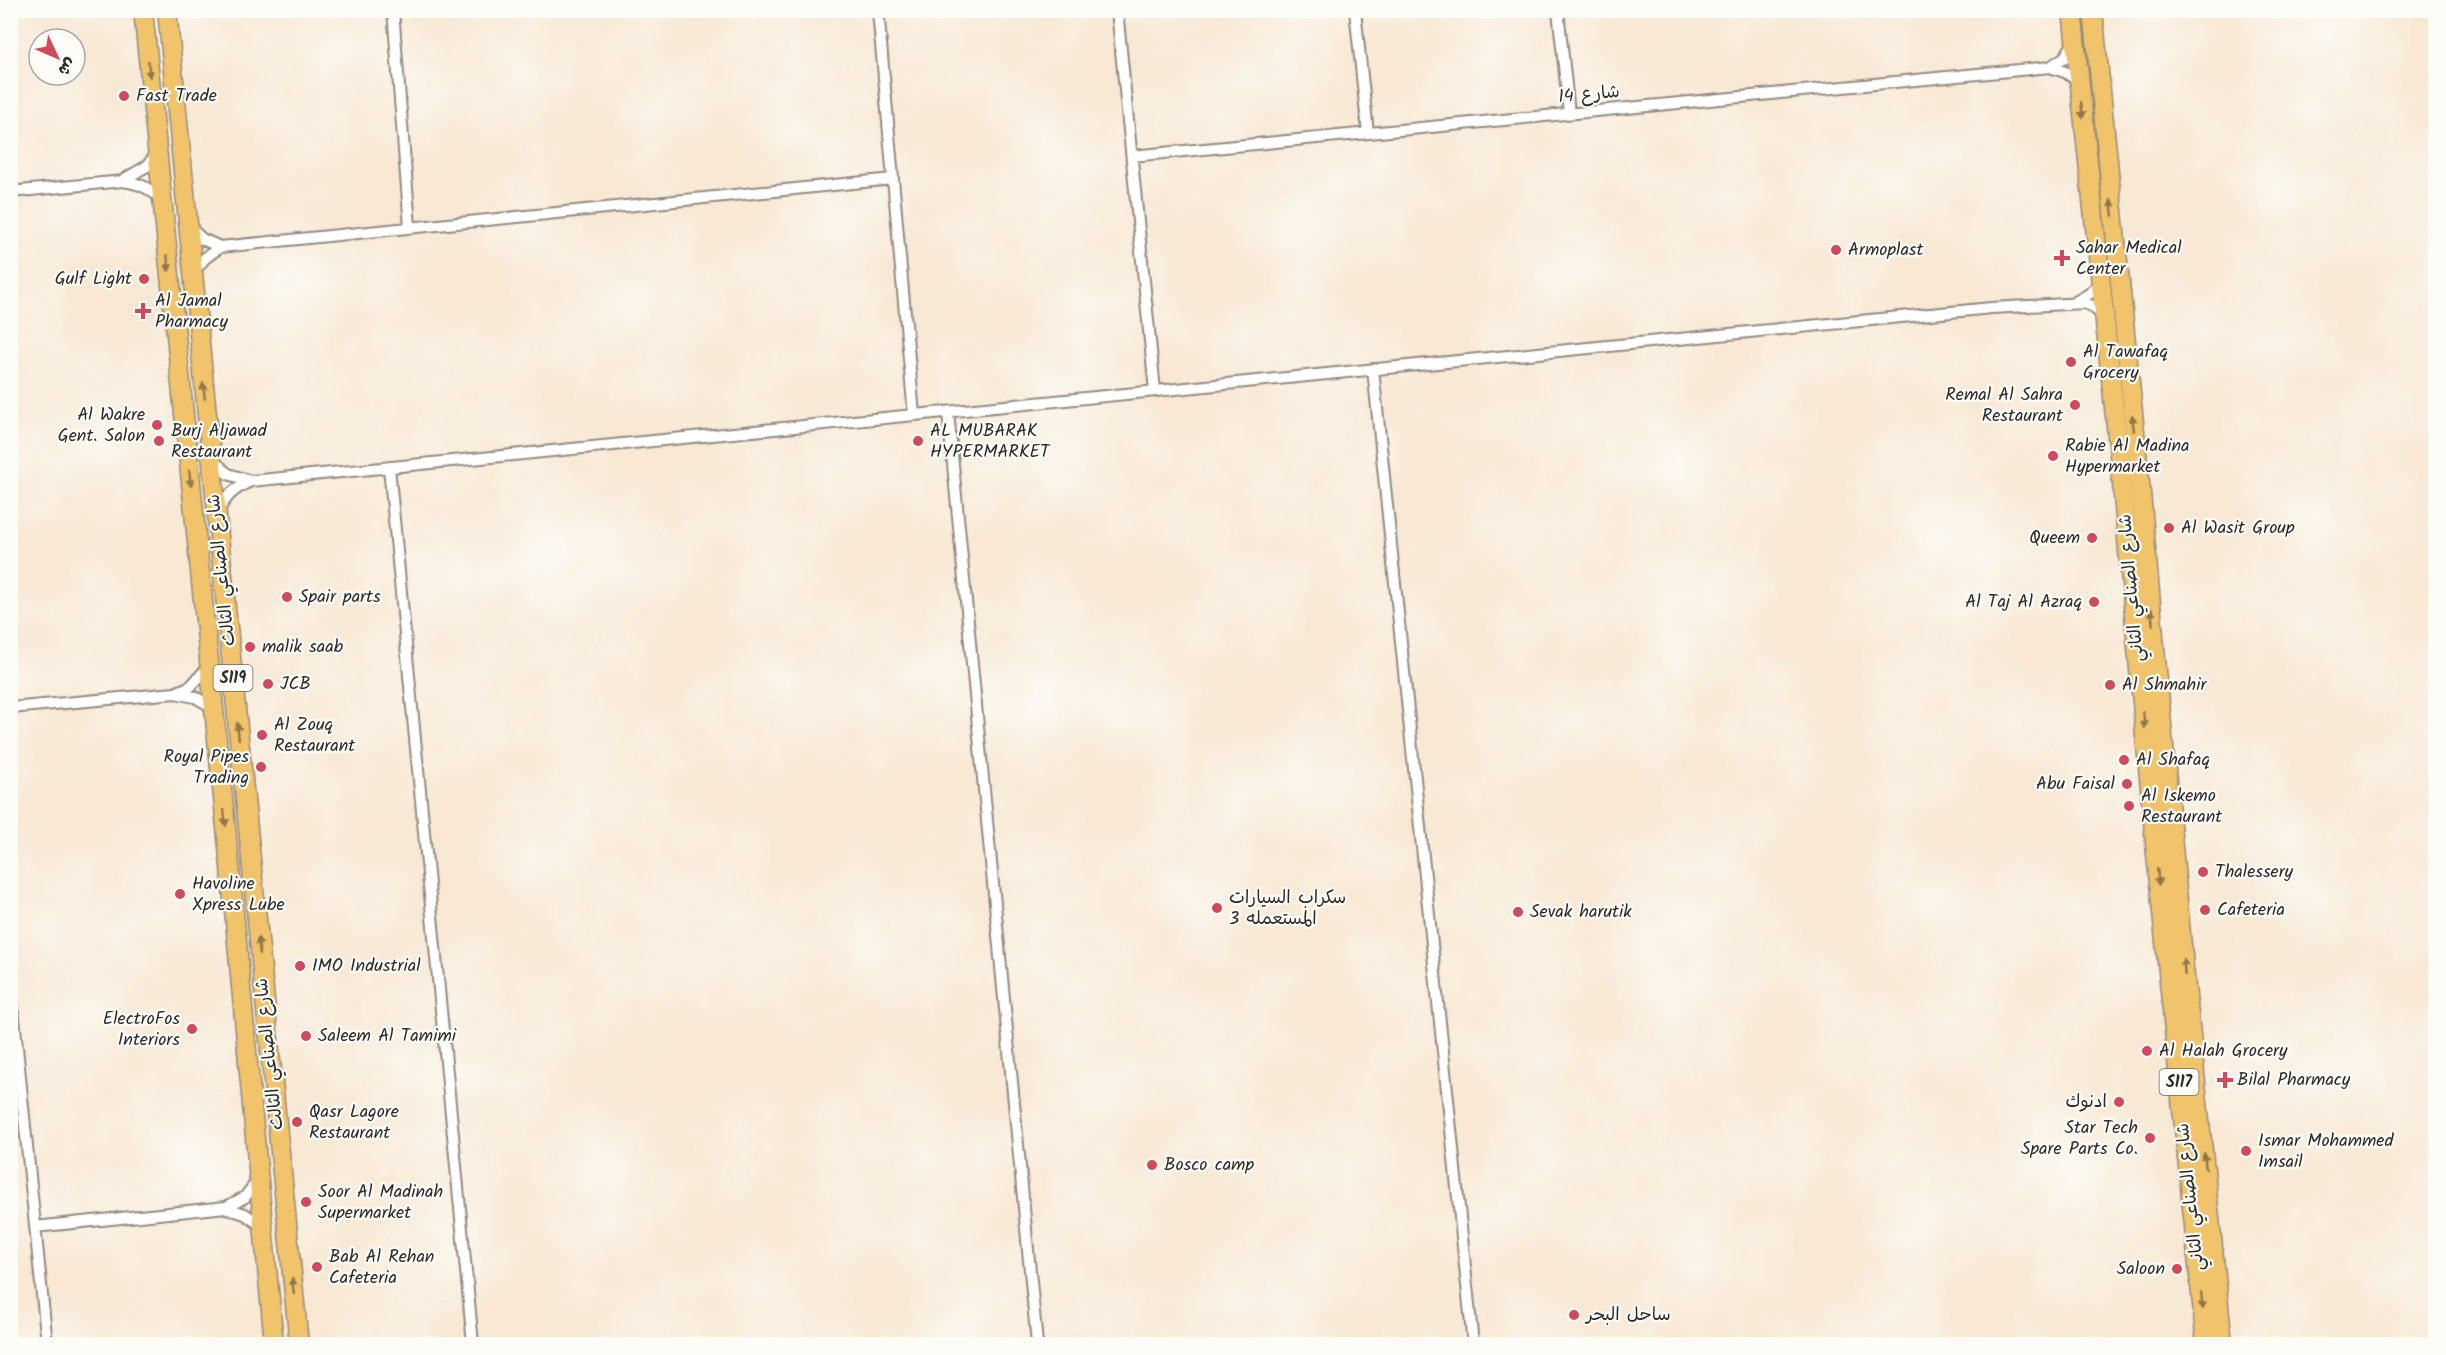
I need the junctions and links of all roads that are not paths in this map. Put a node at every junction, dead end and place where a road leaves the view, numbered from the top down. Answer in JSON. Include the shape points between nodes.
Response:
{"nodes":[{"id":1,"x":143,"y":10,"type":"edge"},
{"id":2,"x":167,"y":10,"type":"edge"},
{"id":3,"x":393,"y":10,"type":"edge"},
{"id":4,"x":878,"y":10,"type":"edge"},
{"id":5,"x":1117,"y":10,"type":"edge"},
{"id":6,"x":1355,"y":10,"type":"edge"},
{"id":7,"x":1558,"y":10,"type":"edge"},
{"id":8,"x":2072,"y":10,"type":"edge"},
{"id":9,"x":2093,"y":10,"type":"edge"},
{"id":10,"x":2074,"y":42,"type":"junction"},
{"id":11,"x":2050,"y":67,"type":"junction"},
{"id":12,"x":2078,"y":81,"type":"junction"},
{"id":13,"x":1569,"y":113,"type":"junction"},
{"id":14,"x":1368,"y":133,"type":"junction"},
{"id":15,"x":157,"y":152,"type":"junction"},
{"id":16,"x":1132,"y":156,"type":"junction"},
{"id":17,"x":893,"y":179,"type":"junction"},
{"id":18,"x":123,"y":181,"type":"junction"},
{"id":19,"x":10,"y":192,"type":"edge"},
{"id":20,"x":162,"y":202,"type":"junction"},
{"id":21,"x":188,"y":225,"type":"junction"},
{"id":22,"x":411,"y":227,"type":"junction"},
{"id":23,"x":220,"y":246,"type":"junction"},
{"id":24,"x":193,"y":273,"type":"junction"},
{"id":25,"x":2101,"y":282,"type":"junction"},
{"id":26,"x":2075,"y":302,"type":"junction"},
{"id":27,"x":2105,"y":319,"type":"junction"},
{"id":28,"x":1373,"y":369,"type":"junction"},
{"id":29,"x":1155,"y":391,"type":"junction"},
{"id":30,"x":948,"y":412,"type":"junction"},
{"id":31,"x":914,"y":415,"type":"junction"},
{"id":32,"x":211,"y":457,"type":"junction"},
{"id":33,"x":389,"y":467,"type":"junction"},
{"id":34,"x":251,"y":481,"type":"junction"},
{"id":35,"x":217,"y":518,"type":"junction"},
{"id":36,"x":209,"y":666,"type":"junction"},
{"id":37,"x":175,"y":693,"type":"junction"},
{"id":38,"x":10,"y":708,"type":"edge"},
{"id":39,"x":214,"y":708,"type":"junction"},
{"id":40,"x":10,"y":978,"type":"edge"},
{"id":41,"x":245,"y":1035,"type":"junction"},
{"id":42,"x":273,"y":1091,"type":"junction"},
{"id":43,"x":258,"y":1180,"type":"junction"},
{"id":44,"x":226,"y":1208,"type":"junction"},
{"id":45,"x":287,"y":1224,"type":"junction"},
{"id":46,"x":262,"y":1226,"type":"junction"},
{"id":47,"x":35,"y":1227,"type":"junction"},
{"id":48,"x":47,"y":1344,"type":"edge"},
{"id":49,"x":274,"y":1344,"type":"edge"},
{"id":50,"x":299,"y":1344,"type":"edge"},
{"id":51,"x":473,"y":1344,"type":"edge"},
{"id":52,"x":1037,"y":1344,"type":"edge"},
{"id":53,"x":1473,"y":1344,"type":"edge"},
{"id":54,"x":2206,"y":1344,"type":"edge"},
{"id":55,"x":2223,"y":1344,"type":"edge"}],
"edges":[{"from":1,"to":15,"type":"main road","name":"شارع الصناعي الثالث","number":"S119","one_way":true},
{"from":2,"to":21,"type":"main road","name":"شارع الصناعي الثالث","number":"S119"},
{"from":3,"to":22,"type":"street"},
{"from":4,"to":17,"type":"street"},
{"from":5,"to":16,"type":"street"},
{"from":6,"to":14,"type":"street"},
{"from":7,"to":13,"type":"street"},
{"from":8,"to":10,"type":"main road","name":"شارع الصناعي الثاني","number":"S117"},
{"from":55,"to":9,"type":"main road","name":"شارع الصناعي الثاني","number":"S117","one_way":true},
{"from":10,"to":11,"type":"street","via":[[2065,57]]},
{"from":10,"to":12,"type":"main road","name":"شارع الصناعي الثاني","number":"S117"},
{"from":11,"to":12,"type":"street"},
{"from":11,"to":13,"type":"street","name":"شارع 14"},
{"from":12,"to":25,"type":"main road","name":"شارع الصناعي الثاني","number":"S117","one_way":true},
{"from":13,"to":14,"type":"street","name":"شارع 14"},
{"from":14,"to":16,"type":"street","name":"شارع 14"},
{"from":15,"to":18,"type":"street","via":[[147,166]]},
{"from":15,"to":20,"type":"main road","name":"شارع الصناعي الثالث","number":"S119"},
{"from":16,"to":29,"type":"street"},
{"from":17,"to":22,"type":"street"},
{"from":17,"to":31,"type":"street"},
{"from":18,"to":19,"type":"street"},
{"from":18,"to":20,"type":"street","via":[[150,189]]},
{"from":20,"to":36,"type":"main road","name":"شارع الصناعي الثالث","number":"S119","one_way":true},
{"from":21,"to":23,"type":"street","via":[[202,239]]},
{"from":21,"to":24,"type":"main road","name":"شارع الصناعي الثالث","number":"S119"},
{"from":22,"to":23,"type":"street"},
{"from":23,"to":24,"type":"street"},
{"from":32,"to":24,"type":"main road","name":"شارع الصناعي الثالث","number":"S119","one_way":true},
{"from":25,"to":26,"type":"street"},
{"from":25,"to":27,"type":"main road","name":"شارع الصناعي الثاني","number":"S117"},
{"from":26,"to":27,"type":"street","via":[[2092,306]]},
{"from":26,"to":28,"type":"street"},
{"from":27,"to":54,"type":"main road","name":"شارع الصناعي الثاني","number":"S117","one_way":true},
{"from":28,"to":29,"type":"street"},
{"from":28,"to":53,"type":"street"},
{"from":29,"to":30,"type":"street"},
{"from":30,"to":31,"type":"street"},
{"from":30,"to":52,"type":"street"},
{"from":31,"to":33,"type":"street"},
{"from":32,"to":34,"type":"street","via":[[228,474]]},
{"from":32,"to":35,"type":"main road","name":"شارع الصناعي الثالث","number":"S119"},
{"from":33,"to":34,"type":"street"},
{"from":33,"to":51,"type":"street"},
{"from":34,"to":35,"type":"street","via":[[229,495]]},
{"from":42,"to":35,"type":"main road","name":"شارع الصناعي الثالث","number":"S119","one_way":true},
{"from":36,"to":37,"type":"street","via":[[191,686]]},
{"from":36,"to":39,"type":"main road","name":"شارع الصناعي الثالث","number":"S119"},
{"from":37,"to":38,"type":"street"},
{"from":37,"to":39,"type":"street","via":[[195,697]]},
{"from":39,"to":41,"type":"main road","name":"شارع الصناعي الثالث","number":"S119","one_way":true},
{"from":40,"to":47,"type":"street"},
{"from":41,"to":42,"type":"main road","via":[[254,1051],[261,1088]]},
{"from":41,"to":43,"type":"main road","name":"شارع الصناعي الثالث","number":"S119"},
{"from":42,"to":45,"type":"main road","name":"شارع الصناعي الثالث","number":"S119"},
{"from":43,"to":44,"type":"street","via":[[244,1197]]},
{"from":43,"to":45,"type":"main road","via":[[270,1183],[274,1209]]},
{"from":43,"to":46,"type":"main road","name":"شارع الصناعي الثالث","number":"S119"},
{"from":44,"to":46,"type":"street","via":[[245,1214]]},
{"from":44,"to":47,"type":"street"},
{"from":50,"to":45,"type":"main road","name":"شارع الصناعي الثالث","number":"S119","one_way":true},
{"from":46,"to":49,"type":"main road","name":"شارع الصناعي الثالث","number":"S119"},
{"from":47,"to":48,"type":"street"}]}
